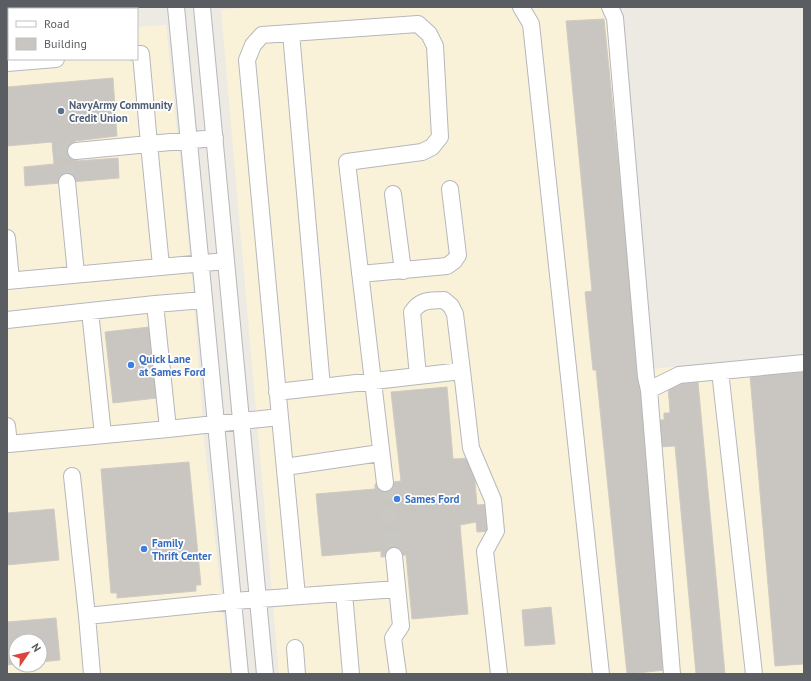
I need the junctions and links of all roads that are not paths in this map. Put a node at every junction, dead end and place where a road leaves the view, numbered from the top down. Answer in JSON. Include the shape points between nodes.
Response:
{"nodes":[{"id":1,"x":176,"y":7,"type":"edge"},
{"id":2,"x":202,"y":7,"type":"edge"},
{"id":3,"x":522,"y":7,"type":"edge"},
{"id":4,"x":610,"y":7,"type":"edge"},
{"id":5,"x":291,"y":33,"type":"junction"},
{"id":6,"x":138,"y":54,"type":"edge"},
{"id":7,"x":44,"y":60,"type":"edge"},
{"id":8,"x":7,"y":63,"type":"edge"},
{"id":9,"x":215,"y":138,"type":"junction"},
{"id":10,"x":188,"y":140,"type":"junction"},
{"id":11,"x":149,"y":144,"type":"junction"},
{"id":12,"x":76,"y":151,"type":"tunnel mouth"},
{"id":13,"x":67,"y":182,"type":"tunnel mouth"},
{"id":14,"x":450,"y":189,"type":"dead end"},
{"id":15,"x":393,"y":194,"type":"dead end"},
{"id":16,"x":7,"y":238,"type":"edge"},
{"id":17,"x":226,"y":261,"type":"junction"},
{"id":18,"x":200,"y":263,"type":"junction"},
{"id":19,"x":161,"y":266,"type":"junction"},
{"id":20,"x":403,"y":270,"type":"junction"},
{"id":21,"x":76,"y":274,"type":"junction"},
{"id":22,"x":360,"y":274,"type":"junction"},
{"id":23,"x":9,"y":281,"type":"edge"},
{"id":24,"x":204,"y":300,"type":"junction"},
{"id":25,"x":155,"y":304,"type":"junction"},
{"id":26,"x":90,"y":311,"type":"junction"},
{"id":27,"x":7,"y":320,"type":"edge"},
{"id":28,"x":804,"y":363,"type":"edge"},
{"id":29,"x":462,"y":371,"type":"junction"},
{"id":30,"x":720,"y":371,"type":"junction"},
{"id":31,"x":418,"y":376,"type":"junction"},
{"id":32,"x":372,"y":381,"type":"junction"},
{"id":33,"x":322,"y":387,"type":"junction"},
{"id":34,"x":648,"y":390,"type":"junction"},
{"id":35,"x":277,"y":392,"type":"junction"},
{"id":36,"x":280,"y":417,"type":"junction"},
{"id":37,"x":242,"y":422,"type":"junction"},
{"id":38,"x":216,"y":425,"type":"junction"},
{"id":39,"x":7,"y":426,"type":"edge"},
{"id":40,"x":168,"y":429,"type":"junction"},
{"id":41,"x":103,"y":435,"type":"junction"},
{"id":42,"x":380,"y":453,"type":"junction"},
{"id":43,"x":284,"y":467,"type":"junction"},
{"id":44,"x":72,"y":476,"type":"dead end"},
{"id":45,"x":385,"y":483,"type":"tunnel mouth"},
{"id":46,"x":394,"y":556,"type":"tunnel mouth"},
{"id":47,"x":397,"y":589,"type":"junction"},
{"id":48,"x":344,"y":593,"type":"junction"},
{"id":49,"x":297,"y":596,"type":"junction"},
{"id":50,"x":258,"y":600,"type":"junction"},
{"id":51,"x":234,"y":601,"type":"junction"},
{"id":52,"x":87,"y":616,"type":"junction"},
{"id":53,"x":294,"y":648,"type":"dead end"},
{"id":54,"x":92,"y":674,"type":"edge"},
{"id":55,"x":240,"y":674,"type":"edge"},
{"id":56,"x":265,"y":674,"type":"edge"},
{"id":57,"x":297,"y":674,"type":"edge"},
{"id":58,"x":351,"y":674,"type":"edge"},
{"id":59,"x":398,"y":674,"type":"edge"},
{"id":60,"x":499,"y":674,"type":"edge"},
{"id":61,"x":601,"y":674,"type":"edge"},
{"id":62,"x":672,"y":674,"type":"edge"},
{"id":63,"x":754,"y":674,"type":"edge"}],
"edges":[{"from":1,"to":10,"type":"street"},
{"from":2,"to":9,"type":"street"},
{"from":3,"to":61,"type":"street","via":[[531,24]]},
{"from":4,"to":34,"type":"street","via":[[615,18]]},
{"from":5,"to":22,"type":"street","via":[[418,24],[429,34],[435,46],[440,137],[432,147],[422,152],[346,162]]},
{"from":5,"to":33,"type":"street"},
{"from":5,"to":35,"type":"street","via":[[262,35],[253,46],[247,60]]},
{"from":6,"to":11,"type":"street","via":[[141,54]]},
{"from":7,"to":8,"type":"street"},
{"from":9,"to":10,"type":"street"},
{"from":9,"to":17,"type":"street"},
{"from":10,"to":11,"type":"street"},
{"from":10,"to":18,"type":"street"},
{"from":11,"to":12,"type":"street"},
{"from":11,"to":19,"type":"street"},
{"from":13,"to":21,"type":"street"},
{"from":14,"to":20,"type":"street","via":[[458,254],[454,261],[447,266]]},
{"from":15,"to":20,"type":"street"},
{"from":16,"to":23,"type":"street"},
{"from":17,"to":18,"type":"street"},
{"from":17,"to":37,"type":"street"},
{"from":18,"to":19,"type":"street"},
{"from":18,"to":24,"type":"street"},
{"from":19,"to":21,"type":"street"},
{"from":20,"to":22,"type":"street"},
{"from":21,"to":23,"type":"street"},
{"from":22,"to":32,"type":"street"},
{"from":24,"to":25,"type":"street"},
{"from":24,"to":38,"type":"street"},
{"from":25,"to":26,"type":"street"},
{"from":25,"to":40,"type":"street"},
{"from":26,"to":27,"type":"street"},
{"from":26,"to":41,"type":"street"},
{"from":28,"to":30,"type":"street"},
{"from":29,"to":31,"type":"street"},
{"from":29,"to":31,"type":"street","via":[[456,314],[444,300],[422,302],[412,312]]},
{"from":29,"to":60,"type":"street","via":[[471,448],[493,500],[496,531],[484,551]]},
{"from":30,"to":34,"type":"street","via":[[678,375]]},
{"from":30,"to":63,"type":"street"},
{"from":31,"to":32,"type":"street"},
{"from":32,"to":33,"type":"street"},
{"from":32,"to":42,"type":"street"},
{"from":33,"to":35,"type":"street"},
{"from":34,"to":62,"type":"street"},
{"from":35,"to":36,"type":"street"},
{"from":36,"to":37,"type":"street"},
{"from":36,"to":43,"type":"street"},
{"from":37,"to":38,"type":"street"},
{"from":37,"to":50,"type":"street"},
{"from":38,"to":40,"type":"street"},
{"from":38,"to":51,"type":"street"},
{"from":39,"to":41,"type":"street","via":[[9,444]]},
{"from":40,"to":41,"type":"street"},
{"from":42,"to":43,"type":"street"},
{"from":42,"to":45,"type":"street"},
{"from":43,"to":49,"type":"street"},
{"from":44,"to":52,"type":"street"},
{"from":46,"to":47,"type":"street"},
{"from":47,"to":48,"type":"street"},
{"from":47,"to":59,"type":"street","via":[[401,626],[393,638]]},
{"from":48,"to":49,"type":"street"},
{"from":48,"to":58,"type":"street"},
{"from":49,"to":50,"type":"street"},
{"from":50,"to":51,"type":"street"},
{"from":50,"to":56,"type":"street"},
{"from":51,"to":52,"type":"street"},
{"from":51,"to":55,"type":"street"},
{"from":52,"to":54,"type":"street"},
{"from":53,"to":57,"type":"street"}]}
